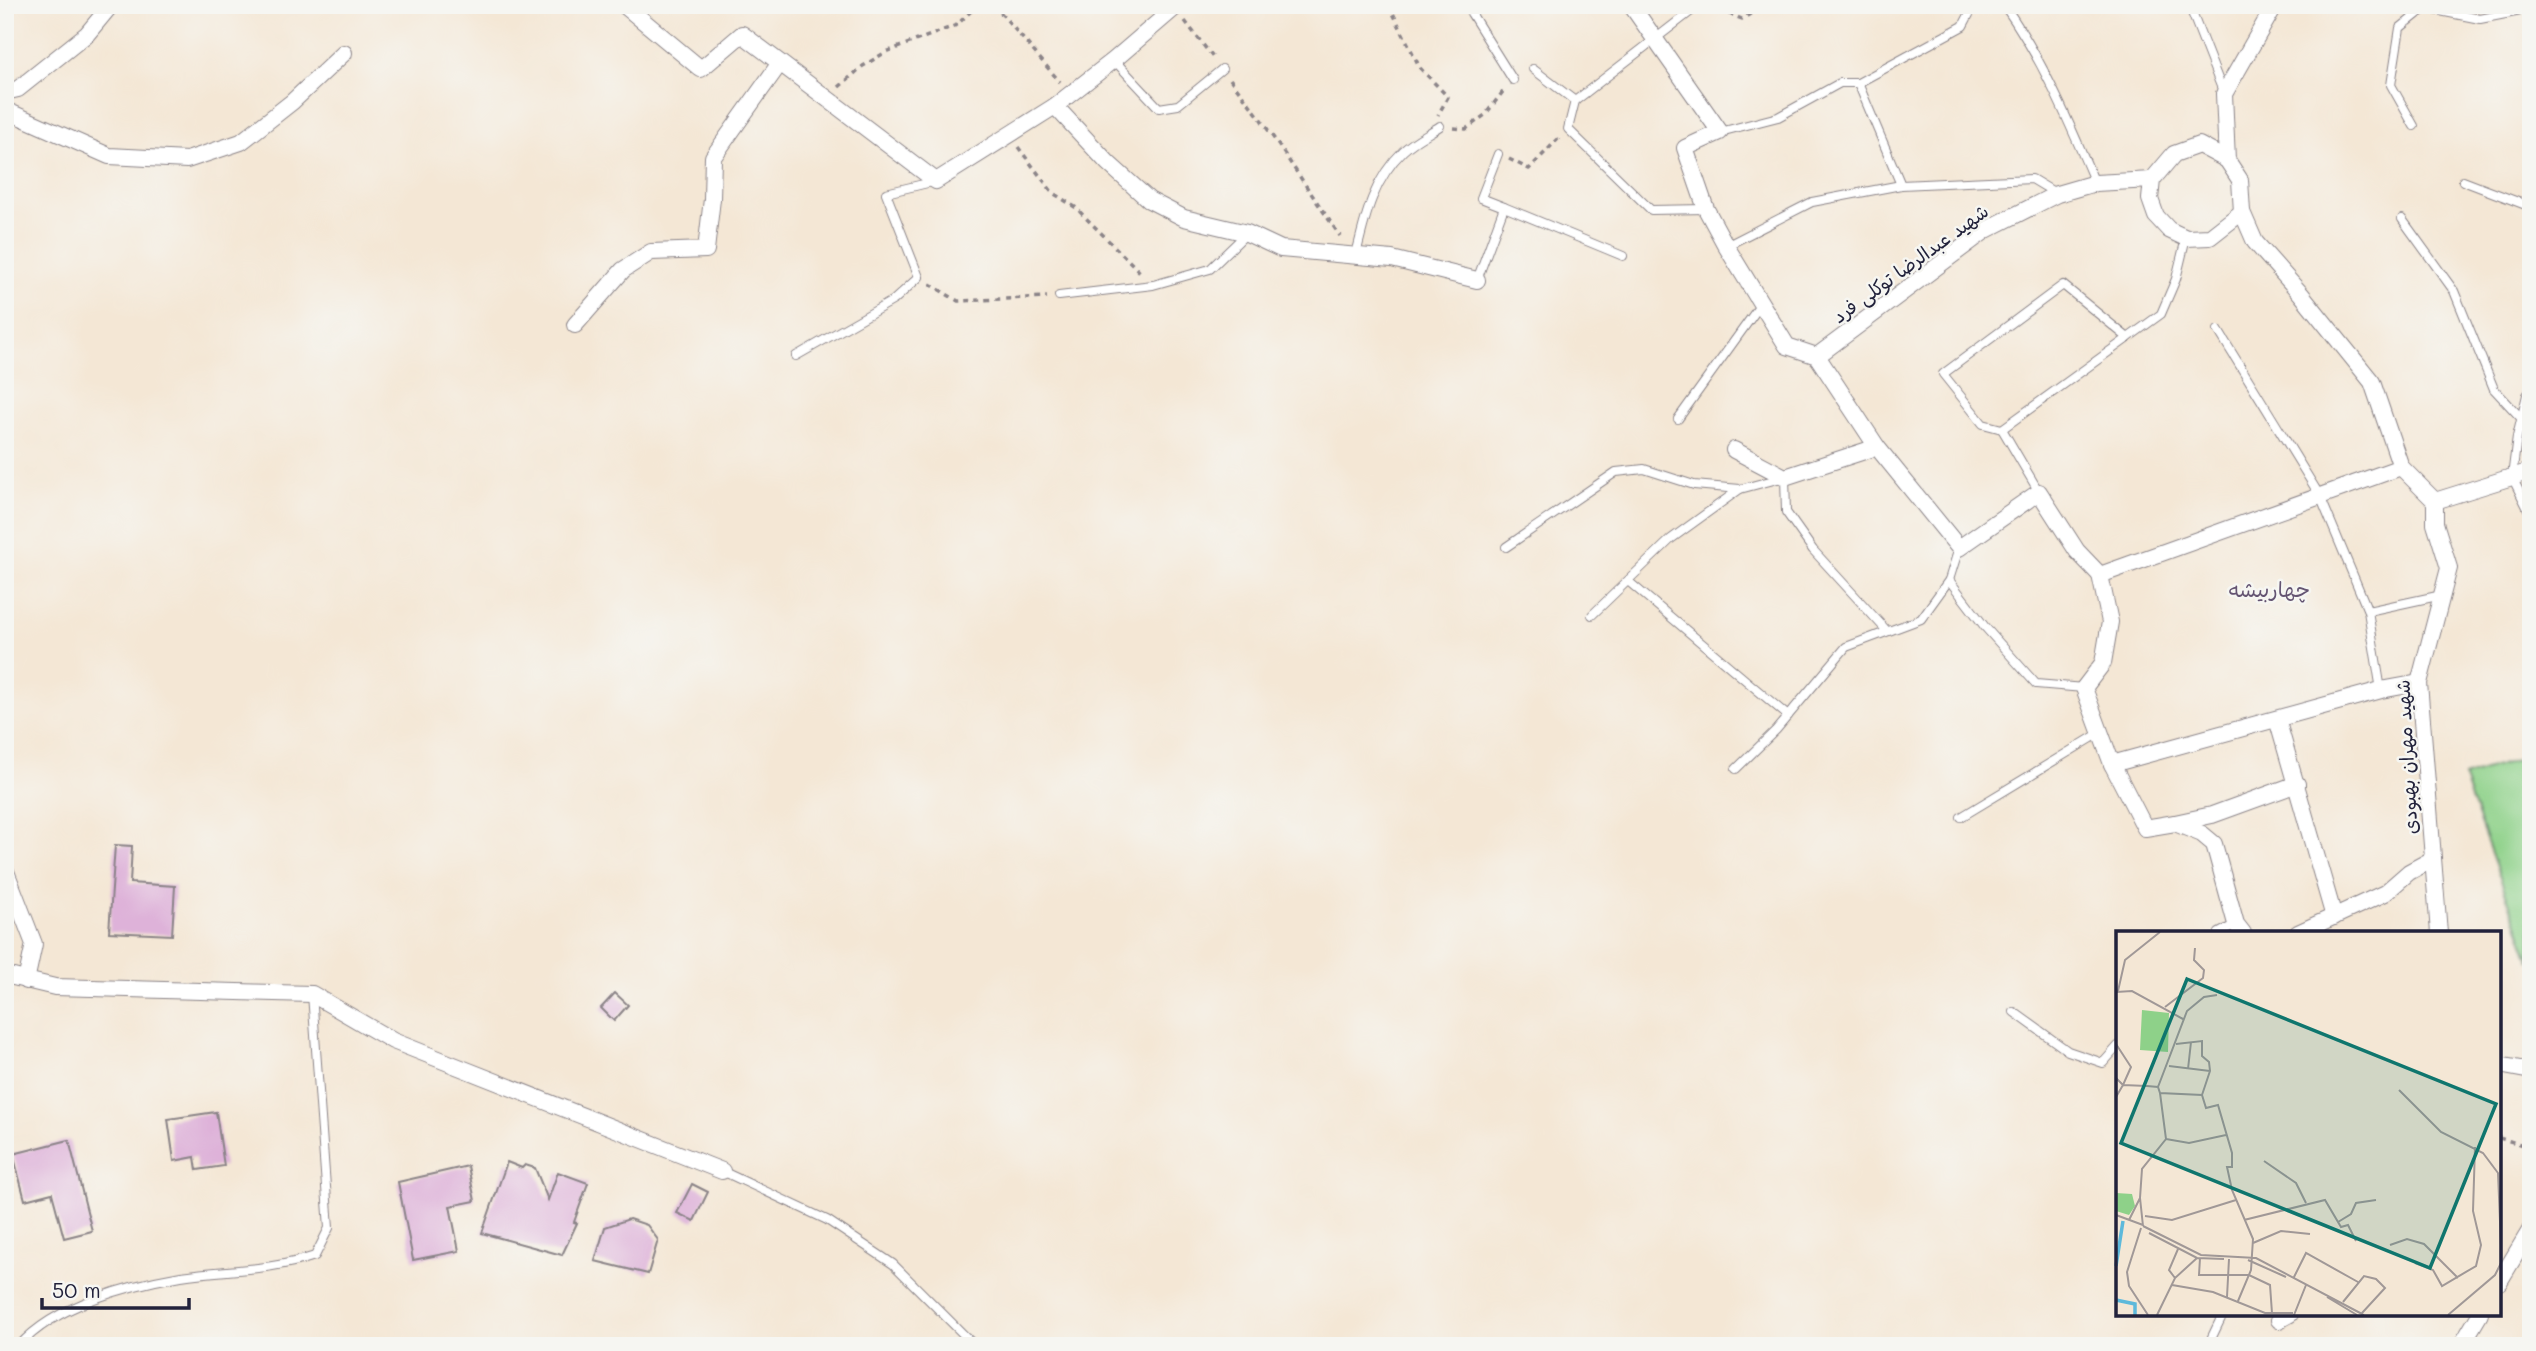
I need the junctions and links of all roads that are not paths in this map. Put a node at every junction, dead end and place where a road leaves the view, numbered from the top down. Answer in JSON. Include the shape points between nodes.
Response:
{"nodes":[{"id":1,"x":111,"y":5,"type":"edge"},
{"id":2,"x":624,"y":5,"type":"edge"},
{"id":3,"x":1466,"y":5,"type":"edge"},
{"id":4,"x":1631,"y":5,"type":"edge"},
{"id":5,"x":1699,"y":5,"type":"edge"},
{"id":6,"x":1974,"y":5,"type":"edge"},
{"id":7,"x":2004,"y":5,"type":"edge"},
{"id":8,"x":2189,"y":5,"type":"edge"},
{"id":9,"x":2275,"y":5,"type":"edge"},
{"id":10,"x":1177,"y":7,"type":"edge"},
{"id":11,"x":2526,"y":10,"type":"edge"},
{"id":12,"x":1655,"y":38,"type":"junction"},
{"id":13,"x":344,"y":53,"type":"dead end"},
{"id":14,"x":1114,"y":60,"type":"junction"},
{"id":15,"x":780,"y":63,"type":"junction"},
{"id":16,"x":1222,"y":69,"type":"road end"},
{"id":17,"x":1533,"y":69,"type":"dead end"},
{"id":18,"x":1513,"y":80,"type":"road end"},
{"id":19,"x":1858,"y":83,"type":"junction"},
{"id":20,"x":5,"y":92,"type":"edge"},
{"id":21,"x":2224,"y":94,"type":"junction"},
{"id":22,"x":1575,"y":101,"type":"junction"},
{"id":23,"x":1055,"y":106,"type":"junction"},
{"id":24,"x":5,"y":110,"type":"edge"},
{"id":25,"x":1440,"y":126,"type":"road end"},
{"id":26,"x":2414,"y":126,"type":"dead end"},
{"id":27,"x":1720,"y":132,"type":"junction"},
{"id":28,"x":1498,"y":154,"type":"road end"},
{"id":29,"x":2227,"y":160,"type":"junction"},
{"id":30,"x":2152,"y":180,"type":"junction"},
{"id":31,"x":936,"y":181,"type":"junction"},
{"id":32,"x":2463,"y":181,"type":"dead end"},
{"id":33,"x":2095,"y":183,"type":"junction"},
{"id":34,"x":1901,"y":185,"type":"junction"},
{"id":35,"x":2057,"y":194,"type":"junction"},
{"id":36,"x":1504,"y":207,"type":"junction"},
{"id":37,"x":2531,"y":207,"type":"edge"},
{"id":38,"x":1706,"y":209,"type":"junction"},
{"id":39,"x":2242,"y":212,"type":"junction"},
{"id":40,"x":2402,"y":219,"type":"dead end"},
{"id":41,"x":1247,"y":233,"type":"junction"},
{"id":42,"x":2186,"y":238,"type":"junction"},
{"id":43,"x":1726,"y":246,"type":"junction"},
{"id":44,"x":1355,"y":256,"type":"junction"},
{"id":45,"x":1623,"y":256,"type":"dead end"},
{"id":46,"x":1477,"y":280,"type":"joint"},
{"id":47,"x":1059,"y":296,"type":"road end"},
{"id":48,"x":1761,"y":304,"type":"junction"},
{"id":49,"x":575,"y":325,"type":"dead end"},
{"id":50,"x":2218,"y":330,"type":"dead end"},
{"id":51,"x":2128,"y":338,"type":"junction"},
{"id":52,"x":796,"y":356,"type":"dead end"},
{"id":53,"x":1816,"y":356,"type":"junction"},
{"id":54,"x":2531,"y":390,"type":"edge"},
{"id":55,"x":2521,"y":418,"type":"junction"},
{"id":56,"x":1678,"y":419,"type":"dead end"},
{"id":57,"x":2003,"y":429,"type":"junction"},
{"id":58,"x":1877,"y":447,"type":"junction"},
{"id":59,"x":1734,"y":450,"type":"dead end"},
{"id":60,"x":2401,"y":467,"type":"junction"},
{"id":61,"x":2531,"y":471,"type":"edge"},
{"id":62,"x":1785,"y":477,"type":"junction"},
{"id":63,"x":2512,"y":477,"type":"junction"},
{"id":64,"x":1740,"y":489,"type":"junction"},
{"id":65,"x":2039,"y":492,"type":"junction"},
{"id":66,"x":2320,"y":496,"type":"junction"},
{"id":67,"x":2435,"y":501,"type":"junction"},
{"id":68,"x":2531,"y":515,"type":"edge"},
{"id":69,"x":1506,"y":547,"type":"dead end"},
{"id":70,"x":1959,"y":548,"type":"junction"},
{"id":71,"x":2100,"y":575,"type":"junction"},
{"id":72,"x":1949,"y":580,"type":"junction"},
{"id":73,"x":1628,"y":581,"type":"junction"},
{"id":74,"x":2442,"y":595,"type":"junction"},
{"id":75,"x":2368,"y":611,"type":"junction"},
{"id":76,"x":1592,"y":615,"type":"dead end"},
{"id":77,"x":1887,"y":631,"type":"junction"},
{"id":78,"x":2419,"y":683,"type":"junction"},
{"id":79,"x":2084,"y":688,"type":"junction"},
{"id":80,"x":2381,"y":691,"type":"junction"},
{"id":81,"x":1788,"y":716,"type":"junction"},
{"id":82,"x":2277,"y":719,"type":"junction"},
{"id":83,"x":2100,"y":733,"type":"junction"},
{"id":84,"x":2112,"y":764,"type":"junction"},
{"id":85,"x":1736,"y":769,"type":"dead end"},
{"id":86,"x":2297,"y":784,"type":"junction"},
{"id":87,"x":1961,"y":817,"type":"dead end"},
{"id":88,"x":2175,"y":823,"type":"junction"},
{"id":89,"x":2433,"y":859,"type":"junction"},
{"id":90,"x":5,"y":869,"type":"edge"},
{"id":91,"x":2334,"y":917,"type":"junction"},
{"id":92,"x":2240,"y":929,"type":"edge"},
{"id":93,"x":2302,"y":931,"type":"edge"},
{"id":94,"x":2438,"y":931,"type":"edge"},
{"id":95,"x":5,"y":975,"type":"edge"},
{"id":96,"x":26,"y":981,"type":"junction"},
{"id":97,"x":312,"y":994,"type":"junction"},
{"id":98,"x":2014,"y":1012,"type":"dead end"},
{"id":99,"x":2116,"y":1048,"type":"edge"},
{"id":100,"x":2501,"y":1065,"type":"edge"},
{"id":101,"x":2531,"y":1071,"type":"edge"},
{"id":102,"x":722,"y":1171,"type":"joint"},
{"id":103,"x":2531,"y":1229,"type":"edge"},
{"id":104,"x":2501,"y":1279,"type":"edge"},
{"id":105,"x":2223,"y":1316,"type":"edge"},
{"id":106,"x":2479,"y":1316,"type":"edge"},
{"id":107,"x":19,"y":1346,"type":"edge"},
{"id":108,"x":975,"y":1346,"type":"edge"},
{"id":109,"x":2210,"y":1346,"type":"edge"},
{"id":110,"x":2461,"y":1346,"type":"edge"}],
"edges":[{"from":1,"to":20,"type":"street","via":[[87,34],[18,89]]},
{"from":2,"to":15,"type":"street","via":[[701,69],[742,34]]},
{"from":3,"to":18,"type":"lane"},
{"from":4,"to":12,"type":"street"},
{"from":5,"to":12,"type":"lane"},
{"from":6,"to":19,"type":"lane","via":[[1963,26]]},
{"from":7,"to":33,"type":"lane","via":[[2066,115]]},
{"from":8,"to":21,"type":"lane"},
{"from":9,"to":21,"type":"street"},
{"from":10,"to":14,"type":"street"},
{"from":11,"to":26,"type":"lane","via":[[2480,19],[2425,8],[2400,28],[2391,85]]},
{"from":12,"to":22,"type":"lane"},
{"from":12,"to":27,"type":"street"},
{"from":13,"to":24,"type":"street","via":[[241,142],[187,160],[109,156]]},
{"from":14,"to":16,"type":"lane","via":[[1159,108],[1178,105]]},
{"from":14,"to":23,"type":"street"},
{"from":15,"to":31,"type":"street"},
{"from":15,"to":49,"type":"street","via":[[713,157],[706,250],[651,252],[623,270]]},
{"from":17,"to":22,"type":"lane"},
{"from":19,"to":27,"type":"lane","via":[[1840,83],[1778,117]]},
{"from":19,"to":34,"type":"lane"},
{"from":21,"to":29,"type":"street"},
{"from":22,"to":38,"type":"lane","via":[[1567,129],[1651,210]]},
{"from":23,"to":31,"type":"street"},
{"from":23,"to":41,"type":"street","via":[[1149,200],[1184,218]]},
{"from":25,"to":44,"type":"lane","via":[[1404,149],[1381,177],[1367,206]]},
{"from":27,"to":38,"type":"street","via":[[1685,148]]},
{"from":28,"to":36,"type":"lane","via":[[1482,198]]},
{"from":29,"to":30,"type":"street","via":[[2199,145],[2174,154]]},
{"from":29,"to":39,"type":"street","via":[[2240,180]]},
{"from":30,"to":33,"type":"street","name":"شهید عبدالرضا توکلی فرد"},
{"from":30,"to":42,"type":"street","via":[[2150,199],[2156,216],[2169,230]]},
{"from":31,"to":52,"type":"lane","via":[[886,193],[919,277],[894,300]]},
{"from":32,"to":37,"type":"lane"},
{"from":33,"to":35,"type":"street","name":"شهید عبدالرضا توکلی فرد"},
{"from":34,"to":35,"type":"lane","via":[[2032,179]]},
{"from":34,"to":43,"type":"lane","via":[[1812,202]]},
{"from":35,"to":53,"type":"street","name":"شهید عبدالرضا توکلی فرد","via":[[1986,230]]},
{"from":36,"to":45,"type":"lane"},
{"from":36,"to":46,"type":"lane"},
{"from":38,"to":43,"type":"street"},
{"from":39,"to":42,"type":"street","via":[[2210,237]]},
{"from":39,"to":60,"type":"street","via":[[2255,242],[2372,382]]},
{"from":40,"to":55,"type":"lane","via":[[2454,292],[2494,389]]},
{"from":41,"to":44,"type":"street","via":[[1282,250]]},
{"from":41,"to":47,"type":"lane","via":[[1210,269],[1153,285]]},
{"from":42,"to":51,"type":"lane","via":[[2161,314]]},
{"from":43,"to":48,"type":"street"},
{"from":44,"to":46,"type":"street","via":[[1392,259]]},
{"from":48,"to":53,"type":"street","via":[[1787,346]]},
{"from":48,"to":56,"type":"lane"},
{"from":50,"to":66,"type":"lane"},
{"from":51,"to":57,"type":"lane"},
{"from":51,"to":57,"type":"lane","via":[[2063,285],[1943,374],[1983,424]]},
{"from":53,"to":58,"type":"street"},
{"from":54,"to":55,"type":"lane"},
{"from":55,"to":63,"type":"lane"},
{"from":57,"to":65,"type":"lane"},
{"from":58,"to":62,"type":"street"},
{"from":58,"to":70,"type":"street"},
{"from":59,"to":62,"type":"street"},
{"from":60,"to":66,"type":"street"},
{"from":60,"to":67,"type":"street"},
{"from":61,"to":63,"type":"street"},
{"from":62,"to":64,"type":"lane"},
{"from":62,"to":77,"type":"lane","via":[[1786,512],[1813,551]]},
{"from":63,"to":67,"type":"street"},
{"from":63,"to":68,"type":"lane"},
{"from":64,"to":69,"type":"lane","via":[[1694,485],[1644,469],[1616,472]]},
{"from":64,"to":73,"type":"lane","via":[[1671,539]]},
{"from":65,"to":70,"type":"street"},
{"from":65,"to":71,"type":"street","via":[[2077,551]]},
{"from":66,"to":71,"type":"street"},
{"from":66,"to":75,"type":"lane"},
{"from":67,"to":74,"type":"street","name":"شهید مهران بهبودی","via":[[2435,523],[2449,568]]},
{"from":70,"to":72,"type":"lane"},
{"from":71,"to":79,"type":"street","via":[[2110,622],[2103,663]]},
{"from":72,"to":77,"type":"lane","via":[[1921,619]]},
{"from":72,"to":79,"type":"lane","via":[[2036,684]]},
{"from":73,"to":76,"type":"lane"},
{"from":73,"to":81,"type":"lane"},
{"from":74,"to":75,"type":"lane"},
{"from":74,"to":78,"type":"street","name":"شهید مهران بهبودی"},
{"from":75,"to":80,"type":"lane"},
{"from":77,"to":81,"type":"lane","via":[[1846,647]]},
{"from":78,"to":80,"type":"street"},
{"from":78,"to":89,"type":"street","name":"شهید مهران بهبودی"},
{"from":79,"to":83,"type":"street"},
{"from":80,"to":82,"type":"street"},
{"from":81,"to":85,"type":"lane"},
{"from":82,"to":84,"type":"street"},
{"from":82,"to":86,"type":"street"},
{"from":83,"to":84,"type":"street"},
{"from":83,"to":87,"type":"lane"},
{"from":84,"to":88,"type":"street","via":[[2145,828]]},
{"from":86,"to":88,"type":"street"},
{"from":86,"to":91,"type":"street"},
{"from":88,"to":92,"type":"street","via":[[2214,844]]},
{"from":89,"to":91,"type":"street","via":[[2385,893]]},
{"from":89,"to":94,"type":"street","name":"شهید مهران بهبودی"},
{"from":90,"to":96,"type":"street","via":[[34,944]]},
{"from":91,"to":93,"type":"street"},
{"from":95,"to":96,"type":"street"},
{"from":96,"to":97,"type":"street","via":[[55,987]]},
{"from":97,"to":102,"type":"street","via":[[393,1041]]},
{"from":97,"to":107,"type":"lane","via":[[329,1228],[314,1256],[288,1265],[180,1277],[108,1295],[62,1312]]},
{"from":98,"to":99,"type":"lane","via":[[2068,1051],[2103,1063]]},
{"from":100,"to":101,"type":"street"},
{"from":102,"to":108,"type":"lane","via":[[827,1220],[893,1264]]},
{"from":103,"to":104,"type":"street"},
{"from":105,"to":109,"type":"lane"},
{"from":106,"to":110,"type":"street"}]}
